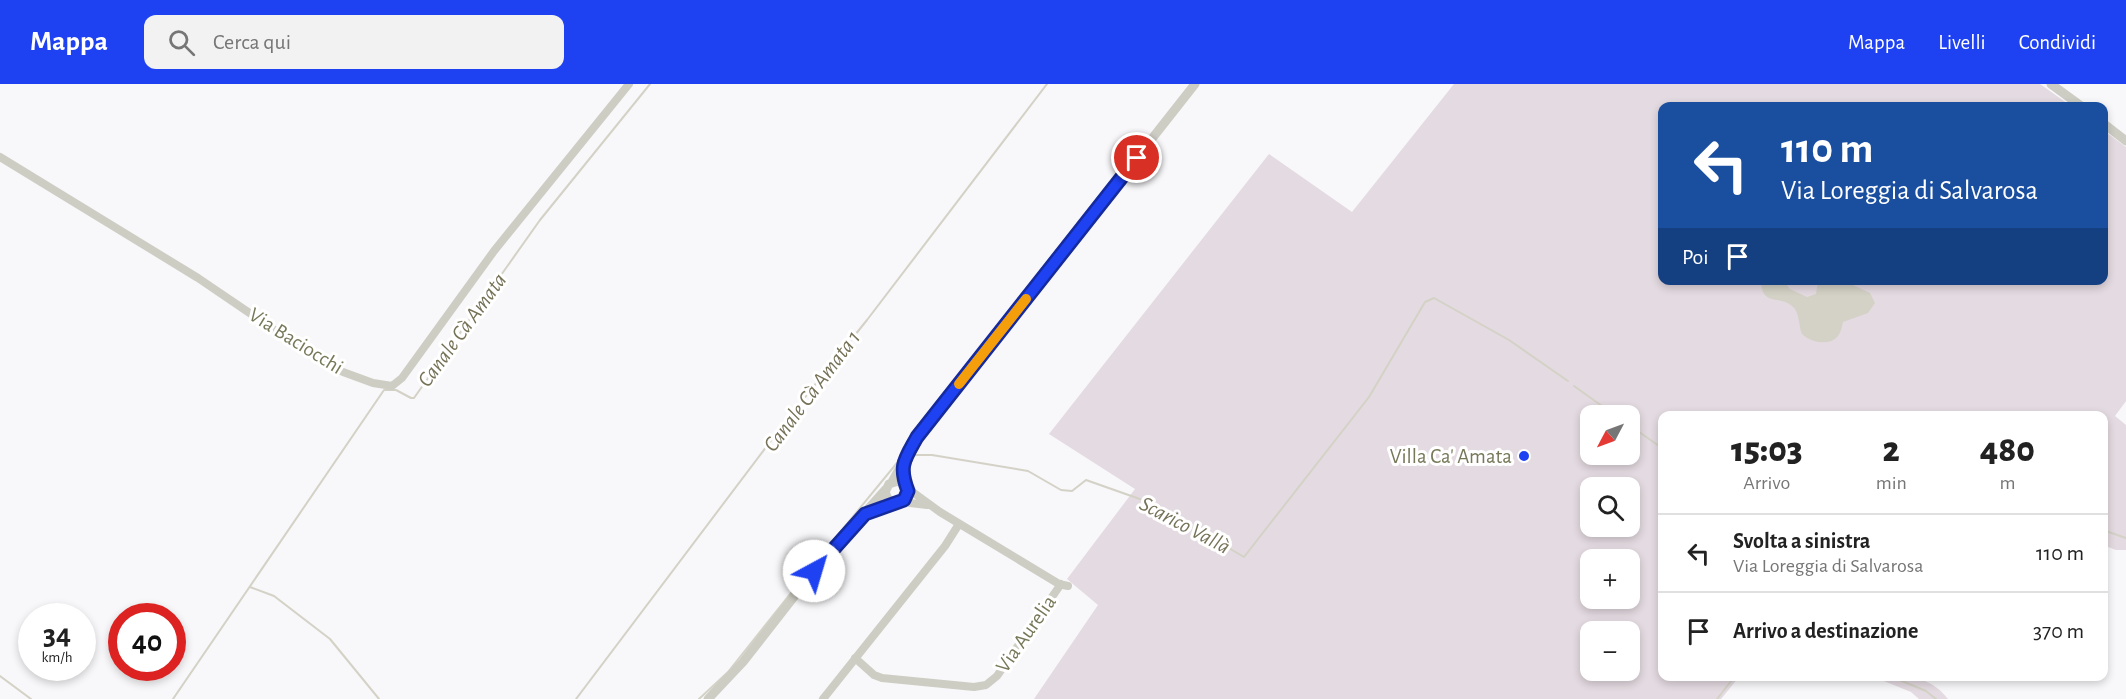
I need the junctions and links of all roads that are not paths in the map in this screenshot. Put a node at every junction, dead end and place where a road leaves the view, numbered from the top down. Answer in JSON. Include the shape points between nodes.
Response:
{"nodes":[{"id":1,"x":629,"y":84,"type":"edge"},
{"id":2,"x":1196,"y":84,"type":"edge"},
{"id":3,"x":2051,"y":84,"type":"edge"},
{"id":4,"x":2076,"y":102,"type":"edge"},
{"id":5,"x":2108,"y":127,"type":"edge"},
{"id":6,"x":2126,"y":141,"type":"edge"},
{"id":7,"x":0,"y":157,"type":"edge"},
{"id":8,"x":905,"y":459,"type":"junction"},
{"id":9,"x":889,"y":485,"type":"junction"},
{"id":10,"x":906,"y":486,"type":"junction"},
{"id":11,"x":898,"y":503,"type":"junction"},
{"id":12,"x":928,"y":505,"type":"junction"},
{"id":13,"x":865,"y":514,"type":"junction"},
{"id":14,"x":959,"y":524,"type":"junction"},
{"id":15,"x":855,"y":658,"type":"junction"},
{"id":16,"x":708,"y":699,"type":"edge"},
{"id":17,"x":823,"y":699,"type":"edge"}],
"edges":[{"from":1,"to":7,"type":"street","name":"Via Baciocchi","via":[[392,386],[373,383],[319,360],[198,278]]},
{"from":2,"to":8,"type":"street","via":[[924,427]]},
{"from":3,"to":4,"type":"street"},
{"from":5,"to":6,"type":"street"},
{"from":8,"to":9,"type":"street"},
{"from":8,"to":10,"type":"street"},
{"from":9,"to":10,"type":"street","via":[[898,481]]},
{"from":9,"to":11,"type":"street","via":[[886,496]]},
{"from":9,"to":13,"type":"street"},
{"from":10,"to":11,"type":"street","via":[[906,497]]},
{"from":10,"to":12,"type":"street"},
{"from":11,"to":12,"type":"street"},
{"from":11,"to":13,"type":"street"},
{"from":12,"to":14,"type":"street"},
{"from":13,"to":16,"type":"street"},
{"from":14,"to":15,"type":"street"},
{"from":14,"to":15,"type":"street","name":"Via Aurelia","via":[[1065,586],[997,676],[986,685],[971,687],[882,678]]},
{"from":15,"to":17,"type":"street"}]}
